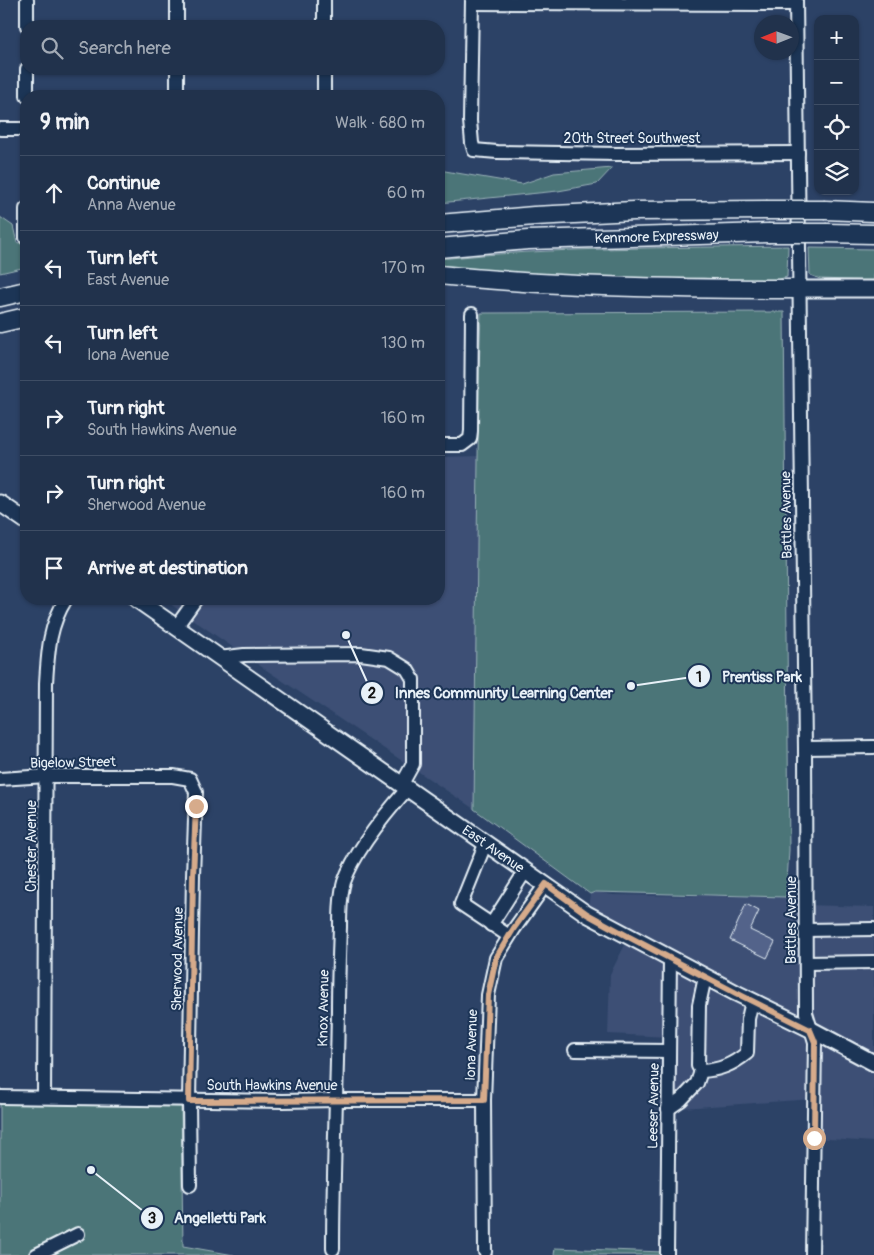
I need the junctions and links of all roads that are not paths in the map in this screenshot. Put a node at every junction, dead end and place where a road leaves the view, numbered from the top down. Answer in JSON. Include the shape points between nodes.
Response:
{"nodes":[{"id":1,"x":27,"y":0,"type":"edge"},
{"id":2,"x":177,"y":0,"type":"edge"},
{"id":3,"x":324,"y":0,"type":"edge"},
{"id":4,"x":472,"y":1,"type":"edge"},
{"id":5,"x":796,"y":2,"type":"edge"},
{"id":6,"x":27,"y":20,"type":"edge"},
{"id":7,"x":177,"y":20,"type":"edge"},
{"id":8,"x":324,"y":20,"type":"edge"},
{"id":9,"x":27,"y":75,"type":"edge"},
{"id":10,"x":177,"y":75,"type":"edge"},
{"id":11,"x":324,"y":75,"type":"edge"},
{"id":12,"x":27,"y":90,"type":"edge"},
{"id":13,"x":177,"y":90,"type":"edge"},
{"id":14,"x":324,"y":90,"type":"edge"},
{"id":15,"x":0,"y":129,"type":"edge"},
{"id":16,"x":20,"y":129,"type":"edge"},
{"id":17,"x":798,"y":154,"type":"junction"},
{"id":18,"x":874,"y":212,"type":"edge"},
{"id":19,"x":445,"y":223,"type":"edge"},
{"id":20,"x":874,"y":234,"type":"edge"},
{"id":21,"x":445,"y":247,"type":"edge"},
{"id":22,"x":445,"y":275,"type":"edge"},
{"id":23,"x":800,"y":289,"type":"junction"},
{"id":24,"x":874,"y":289,"type":"edge"},
{"id":25,"x":20,"y":292,"type":"edge"},
{"id":26,"x":0,"y":297,"type":"edge"},
{"id":27,"x":472,"y":314,"type":"dead end"},
{"id":28,"x":20,"y":318,"type":"edge"},
{"id":29,"x":0,"y":323,"type":"edge"},
{"id":30,"x":445,"y":445,"type":"edge"},
{"id":31,"x":0,"y":503,"type":"edge"},
{"id":32,"x":20,"y":514,"type":"edge"},
{"id":33,"x":62,"y":605,"type":"edge"},
{"id":34,"x":145,"y":605,"type":"edge"},
{"id":35,"x":192,"y":605,"type":"edge"},
{"id":36,"x":176,"y":627,"type":"junction"},
{"id":37,"x":219,"y":658,"type":"junction"},
{"id":38,"x":805,"y":748,"type":"junction"},
{"id":39,"x":874,"y":748,"type":"edge"},
{"id":40,"x":46,"y":776,"type":"junction"},
{"id":41,"x":147,"y":776,"type":"joint"},
{"id":42,"x":0,"y":779,"type":"edge"},
{"id":43,"x":405,"y":786,"type":"junction"},
{"id":44,"x":486,"y":842,"type":"junction"},
{"id":45,"x":526,"y":870,"type":"junction"},
{"id":46,"x":546,"y":884,"type":"junction"},
{"id":47,"x":491,"y":925,"type":"junction"},
{"id":48,"x":874,"y":929,"type":"edge"},
{"id":49,"x":806,"y":930,"type":"junction"},
{"id":50,"x":508,"y":936,"type":"junction"},
{"id":51,"x":670,"y":958,"type":"junction"},
{"id":52,"x":874,"y":962,"type":"edge"},
{"id":53,"x":806,"y":963,"type":"junction"},
{"id":54,"x":705,"y":977,"type":"junction"},
{"id":55,"x":752,"y":1001,"type":"junction"},
{"id":56,"x":810,"y":1030,"type":"junction"},
{"id":57,"x":575,"y":1050,"type":"dead end"},
{"id":58,"x":669,"y":1051,"type":"junction"},
{"id":59,"x":874,"y":1064,"type":"edge"},
{"id":60,"x":701,"y":1071,"type":"junction"},
{"id":61,"x":0,"y":1097,"type":"edge"},
{"id":62,"x":44,"y":1097,"type":"junction"},
{"id":63,"x":337,"y":1100,"type":"junction"},
{"id":64,"x":484,"y":1100,"type":"junction"},
{"id":65,"x":189,"y":1101,"type":"junction"},
{"id":66,"x":668,"y":1108,"type":"junction"},
{"id":67,"x":190,"y":1184,"type":"dead end"},
{"id":68,"x":78,"y":1234,"type":"dead end"},
{"id":69,"x":333,"y":1249,"type":"dead end"},
{"id":70,"x":485,"y":1252,"type":"dead end"},
{"id":71,"x":36,"y":1255,"type":"edge"},
{"id":72,"x":667,"y":1255,"type":"edge"},
{"id":73,"x":812,"y":1255,"type":"edge"}],
"edges":[{"from":1,"to":6,"type":"street"},
{"from":2,"to":7,"type":"street"},
{"from":3,"to":8,"type":"street"},
{"from":4,"to":5,"type":"street"},
{"from":4,"to":17,"type":"street","name":"20th Street Southwest","via":[[474,150]]},
{"from":5,"to":17,"type":"street","name":"Battles Avenue"},
{"from":9,"to":12,"type":"street"},
{"from":10,"to":13,"type":"street"},
{"from":11,"to":14,"type":"street"},
{"from":15,"to":16,"type":"street"},
{"from":17,"to":23,"type":"street","name":"Battles Avenue"},
{"from":18,"to":19,"type":"highway","name":"Kenmore Expressway","bridge":true,"via":[[624,212]]},
{"from":20,"to":21,"type":"highway","name":"Kenmore Expressway","bridge":true,"via":[[768,233],[528,240]]},
{"from":22,"to":23,"type":"highway","via":[[574,285]]},
{"from":23,"to":24,"type":"main road"},
{"from":23,"to":38,"type":"street","name":"Battles Avenue"},
{"from":25,"to":26,"type":"highway"},
{"from":27,"to":30,"type":"street","via":[[470,439],[462,445]]},
{"from":28,"to":29,"type":"highway"},
{"from":31,"to":32,"type":"main road"},
{"from":33,"to":40,"type":"street","name":"Chester Avenue","via":[[51,633],[48,652]]},
{"from":34,"to":36,"type":"main road","name":"East Avenue"},
{"from":35,"to":36,"type":"street"},
{"from":36,"to":37,"type":"main road","name":"East Avenue"},
{"from":37,"to":43,"type":"main road","name":"East Avenue"},
{"from":37,"to":43,"type":"street","name":"Knox Avenue","via":[[361,654],[389,658],[407,668],[413,679],[413,764]]},
{"from":38,"to":39,"type":"street"},
{"from":38,"to":49,"type":"street","name":"Battles Avenue"},
{"from":40,"to":41,"type":"street","name":"Bigelow Street"},
{"from":40,"to":42,"type":"street","name":"Bigelow Street"},
{"from":40,"to":62,"type":"street","name":"Chester Avenue"},
{"from":41,"to":65,"type":"street","name":"Sherwood Avenue","via":[[182,776],[190,779],[196,792]]},
{"from":43,"to":44,"type":"main road","name":"East Avenue"},
{"from":43,"to":63,"type":"street","name":"Knox Avenue","via":[[355,858],[344,883],[339,953]]},
{"from":44,"to":45,"type":"main road","name":"East Avenue"},
{"from":44,"to":47,"type":"street","via":[[461,904]]},
{"from":45,"to":46,"type":"main road","name":"East Avenue"},
{"from":45,"to":47,"type":"street"},
{"from":46,"to":50,"type":"street","name":"Iona Avenue"},
{"from":46,"to":51,"type":"main road","name":"East Avenue","via":[[587,914]]},
{"from":47,"to":50,"type":"street"},
{"from":48,"to":49,"type":"street"},
{"from":49,"to":53,"type":"street","name":"Battles Avenue"},
{"from":50,"to":64,"type":"street","name":"Iona Avenue","via":[[496,958],[488,995]]},
{"from":51,"to":54,"type":"main road","name":"East Avenue"},
{"from":51,"to":58,"type":"street","name":"Leeser Avenue"},
{"from":52,"to":53,"type":"street"},
{"from":53,"to":56,"type":"street","name":"Battles Avenue","via":[[806,1013]]},
{"from":54,"to":55,"type":"main road","name":"East Avenue"},
{"from":54,"to":60,"type":"street","via":[[699,1005],[698,1066]]},
{"from":55,"to":56,"type":"main road","name":"East Avenue"},
{"from":55,"to":60,"type":"street","via":[[747,1053],[725,1067]]},
{"from":56,"to":59,"type":"main road","name":"East Avenue"},
{"from":56,"to":73,"type":"street","name":"Battles Avenue","via":[[815,1042]]},
{"from":57,"to":58,"type":"street"},
{"from":58,"to":66,"type":"street","name":"Leeser Avenue"},
{"from":60,"to":66,"type":"street","via":[[697,1084]]},
{"from":61,"to":62,"type":"street","name":"South Hawkins Avenue"},
{"from":62,"to":65,"type":"street","name":"South Hawkins Avenue"},
{"from":63,"to":64,"type":"street","name":"South Hawkins Avenue"},
{"from":63,"to":65,"type":"street","name":"South Hawkins Avenue"},
{"from":63,"to":69,"type":"street","name":"Knox Avenue"},
{"from":64,"to":70,"type":"street","name":"Iona Avenue"},
{"from":65,"to":67,"type":"street","name":"Sherwood Avenue"},
{"from":66,"to":72,"type":"street","name":"Leeser Avenue"},
{"from":68,"to":71,"type":"street"}]}
